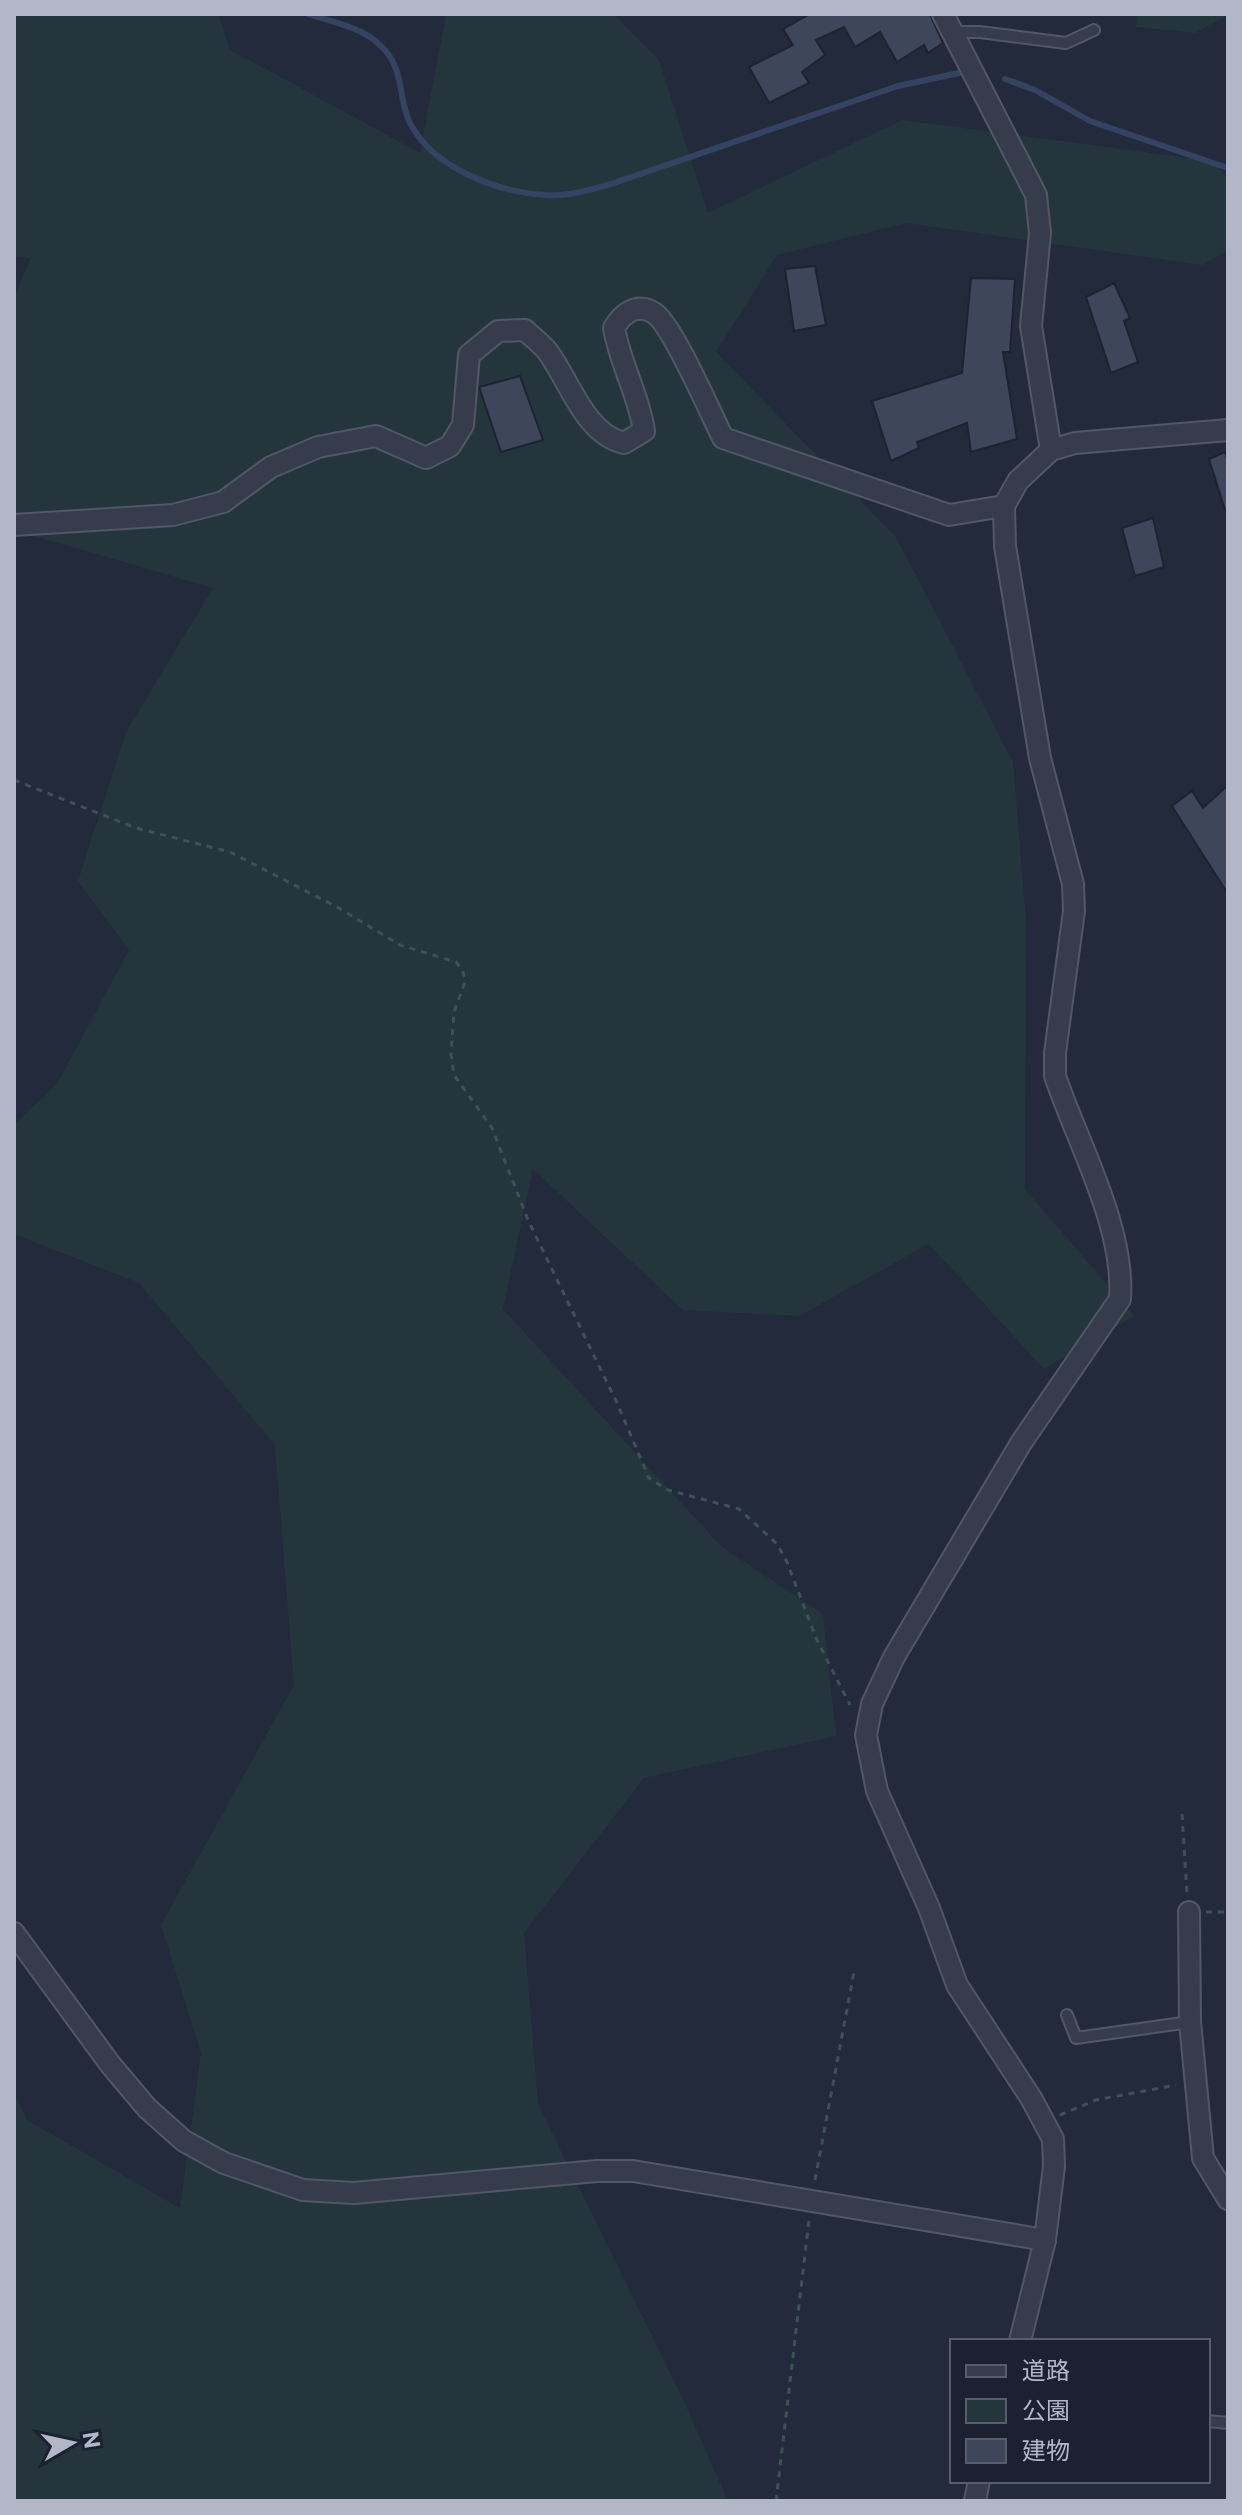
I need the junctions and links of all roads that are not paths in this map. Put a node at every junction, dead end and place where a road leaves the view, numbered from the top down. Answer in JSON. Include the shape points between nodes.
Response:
{"nodes":[{"id":1,"x":943,"y":14,"type":"edge"},
{"id":2,"x":1094,"y":30,"type":"dead end"},
{"id":3,"x":954,"y":32,"type":"junction"},
{"id":4,"x":1228,"y":430,"type":"edge"},
{"id":5,"x":1051,"y":450,"type":"junction"},
{"id":6,"x":1004,"y":506,"type":"junction"},
{"id":7,"x":14,"y":525,"type":"edge"},
{"id":8,"x":1189,"y":1912,"type":"road end"},
{"id":9,"x":14,"y":1933,"type":"edge"},
{"id":10,"x":1067,"y":2015,"type":"dead end"},
{"id":11,"x":1190,"y":2022,"type":"junction"},
{"id":12,"x":1228,"y":2199,"type":"edge"},
{"id":13,"x":1045,"y":2240,"type":"junction"},
{"id":14,"x":1020,"y":2339,"type":"edge"}],
"edges":[{"from":1,"to":3,"type":"street"},
{"from":2,"to":3,"type":"lane","via":[[1066,43]]},
{"from":3,"to":5,"type":"street","via":[[1036,195],[1040,233],[1031,326]]},
{"from":4,"to":5,"type":"street","via":[[1075,443]]},
{"from":5,"to":6,"type":"street","via":[[1018,481]]},
{"from":6,"to":7,"type":"street","via":[[949,515],[723,438],[674,342],[655,314],[637,309],[622,314],[614,328],[644,431],[624,443],[608,439],[595,427],[547,350],[525,330],[498,331],[469,355],[463,425],[450,446],[426,458],[376,436],[318,447],[271,467],[223,502],[173,515]]},
{"from":6,"to":13,"type":"street","via":[[1005,546],[1040,758],[1073,884],[1055,1076],[1114,1238],[1122,1276],[1120,1299],[1021,1443],[894,1657],[872,1704],[866,1735],[877,1791],[957,1985],[1053,2139]]},
{"from":8,"to":11,"type":"street"},
{"from":9,"to":13,"type":"street","via":[[147,2108],[184,2141],[266,2180],[303,2190],[354,2193],[633,2171]]},
{"from":10,"to":11,"type":"lane","via":[[1076,2038]]},
{"from":11,"to":12,"type":"street","via":[[1203,2158]]},
{"from":13,"to":14,"type":"street"}]}
